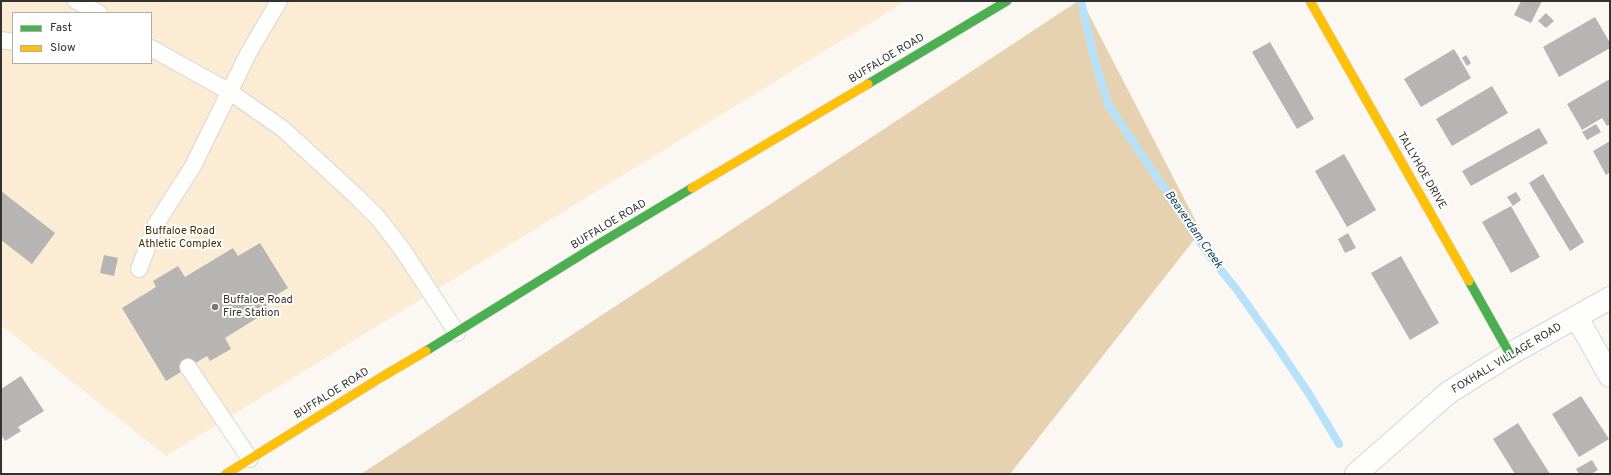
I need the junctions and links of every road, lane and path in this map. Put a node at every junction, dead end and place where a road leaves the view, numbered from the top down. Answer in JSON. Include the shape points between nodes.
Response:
{"nodes":[{"id":1,"x":76,"y":1,"type":"edge"},
{"id":2,"x":279,"y":1,"type":"edge"},
{"id":3,"x":1007,"y":1,"type":"edge"},
{"id":4,"x":1310,"y":1,"type":"edge"},
{"id":5,"x":97,"y":12,"type":"edge"},
{"id":6,"x":1,"y":40,"type":"edge"},
{"id":7,"x":12,"y":42,"type":"edge"},
{"id":8,"x":152,"y":49,"type":"edge"},
{"id":9,"x":230,"y":92,"type":"junction"},
{"id":10,"x":139,"y":269,"type":"dead end"},
{"id":11,"x":1610,"y":298,"type":"edge"},
{"id":12,"x":1577,"y":318,"type":"junction"},
{"id":13,"x":457,"y":333,"type":"junction"},
{"id":14,"x":1510,"y":354,"type":"junction"},
{"id":15,"x":188,"y":367,"type":"dead end"},
{"id":16,"x":1610,"y":376,"type":"edge"},
{"id":17,"x":250,"y":459,"type":"junction"},
{"id":18,"x":226,"y":474,"type":"edge"},
{"id":19,"x":1356,"y":474,"type":"edge"}],
"edges":[{"from":1,"to":5,"type":"lane"},
{"from":2,"to":9,"type":"lane","via":[[249,52]]},
{"from":3,"to":13,"type":"main road","name":"BUFFALOE ROAD","via":[[597,245]]},
{"from":4,"to":14,"type":"main road","name":"TALLYHOE DRIVE"},
{"from":6,"to":7,"type":"lane"},
{"from":8,"to":9,"type":"lane"},
{"from":9,"to":10,"type":"lane","via":[[193,166],[156,224]]},
{"from":9,"to":13,"type":"lane","via":[[283,129],[378,218],[402,249]]},
{"from":11,"to":12,"type":"street","name":"FOXHALL VILLAGE ROAD"},
{"from":12,"to":14,"type":"street","name":"FOXHALL VILLAGE ROAD"},
{"from":12,"to":16,"type":"street"},
{"from":13,"to":17,"type":"main road","name":"BUFFALOE ROAD"},
{"from":14,"to":19,"type":"street","name":"FOXHALL VILLAGE ROAD","via":[[1448,393]]},
{"from":15,"to":17,"type":"lane"},
{"from":17,"to":18,"type":"main road","name":"BUFFALOE ROAD"}]}
